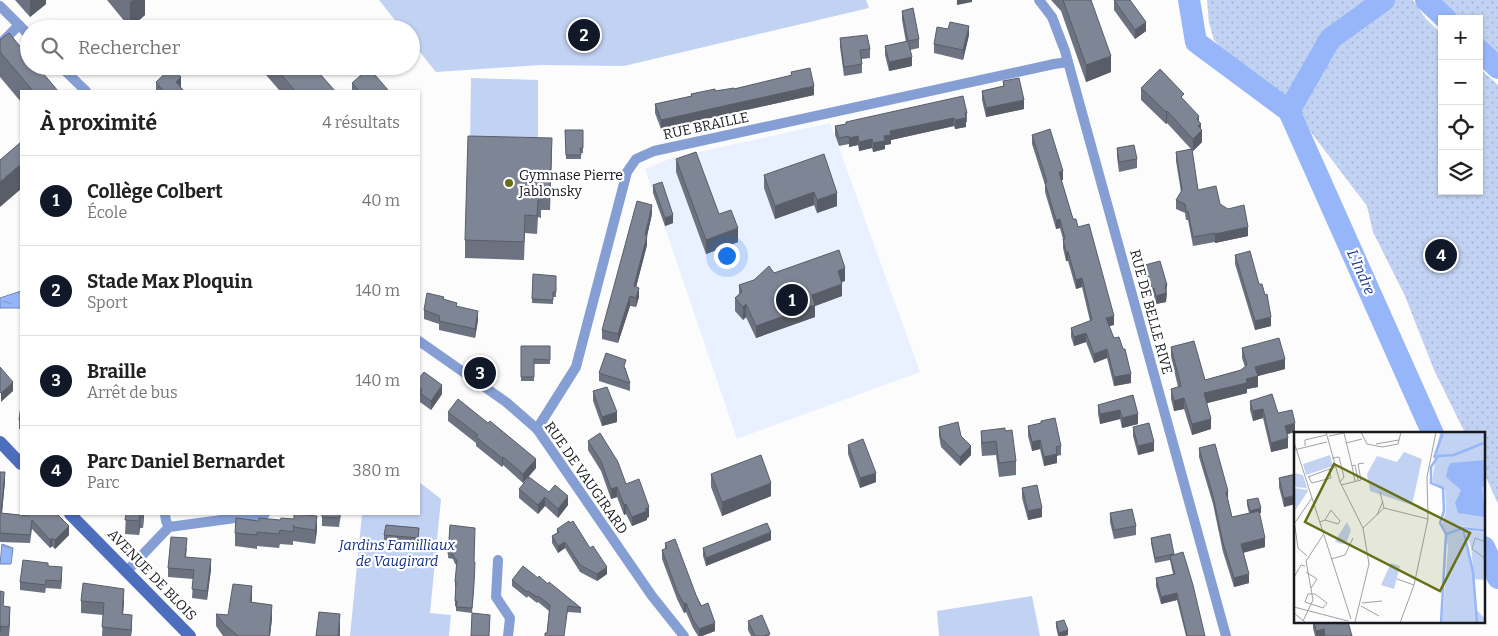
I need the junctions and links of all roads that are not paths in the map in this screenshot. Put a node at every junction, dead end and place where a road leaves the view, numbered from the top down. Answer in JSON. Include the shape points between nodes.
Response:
{"nodes":[{"id":1,"x":1039,"y":0,"type":"edge"},
{"id":2,"x":0,"y":6,"type":"edge"},
{"id":3,"x":19,"y":26,"type":"joint"},
{"id":4,"x":0,"y":44,"type":"edge"},
{"id":5,"x":1068,"y":62,"type":"junction"},
{"id":6,"x":69,"y":75,"type":"edge"},
{"id":7,"x":85,"y":90,"type":"edge"},
{"id":8,"x":420,"y":342,"type":"edge"},
{"id":9,"x":537,"y":429,"type":"junction"},
{"id":10,"x":0,"y":442,"type":"edge"},
{"id":11,"x":20,"y":463,"type":"edge"},
{"id":12,"x":71,"y":515,"type":"edge"},
{"id":13,"x":165,"y":515,"type":"edge"},
{"id":14,"x":258,"y":515,"type":"edge"},
{"id":15,"x":170,"y":527,"type":"junction"},
{"id":16,"x":498,"y":560,"type":"dead end"},
{"id":17,"x":127,"y":572,"type":"junction"},
{"id":18,"x":190,"y":636,"type":"edge"},
{"id":19,"x":508,"y":636,"type":"edge"},
{"id":20,"x":684,"y":636,"type":"edge"},
{"id":21,"x":1226,"y":636,"type":"edge"}],
"edges":[{"from":1,"to":5,"type":"street","name":"RUE DE BELLE RIVE","via":[[1052,17]]},
{"from":2,"to":3,"type":"street"},
{"from":3,"to":4,"type":"street"},
{"from":5,"to":9,"type":"street","name":"RUE BRAILLE","via":[[654,151],[636,159],[627,172],[576,367]]},
{"from":5,"to":21,"type":"street","name":"RUE DE BELLE RIVE"},
{"from":6,"to":7,"type":"street"},
{"from":8,"to":9,"type":"street","name":"RUE DE VAUGIRARD","via":[[506,402]]},
{"from":9,"to":20,"type":"street","name":"RUE DE VAUGIRARD","via":[[652,596]]},
{"from":10,"to":11,"type":"main road"},
{"from":12,"to":17,"type":"main road","name":"AVENUE DE BLOIS"},
{"from":13,"to":15,"type":"street"},
{"from":14,"to":15,"type":"street"},
{"from":15,"to":17,"type":"street"},
{"from":16,"to":19,"type":"street","via":[[496,597],[510,618]]},
{"from":17,"to":18,"type":"main road","name":"AVENUE DE BLOIS"}]}
